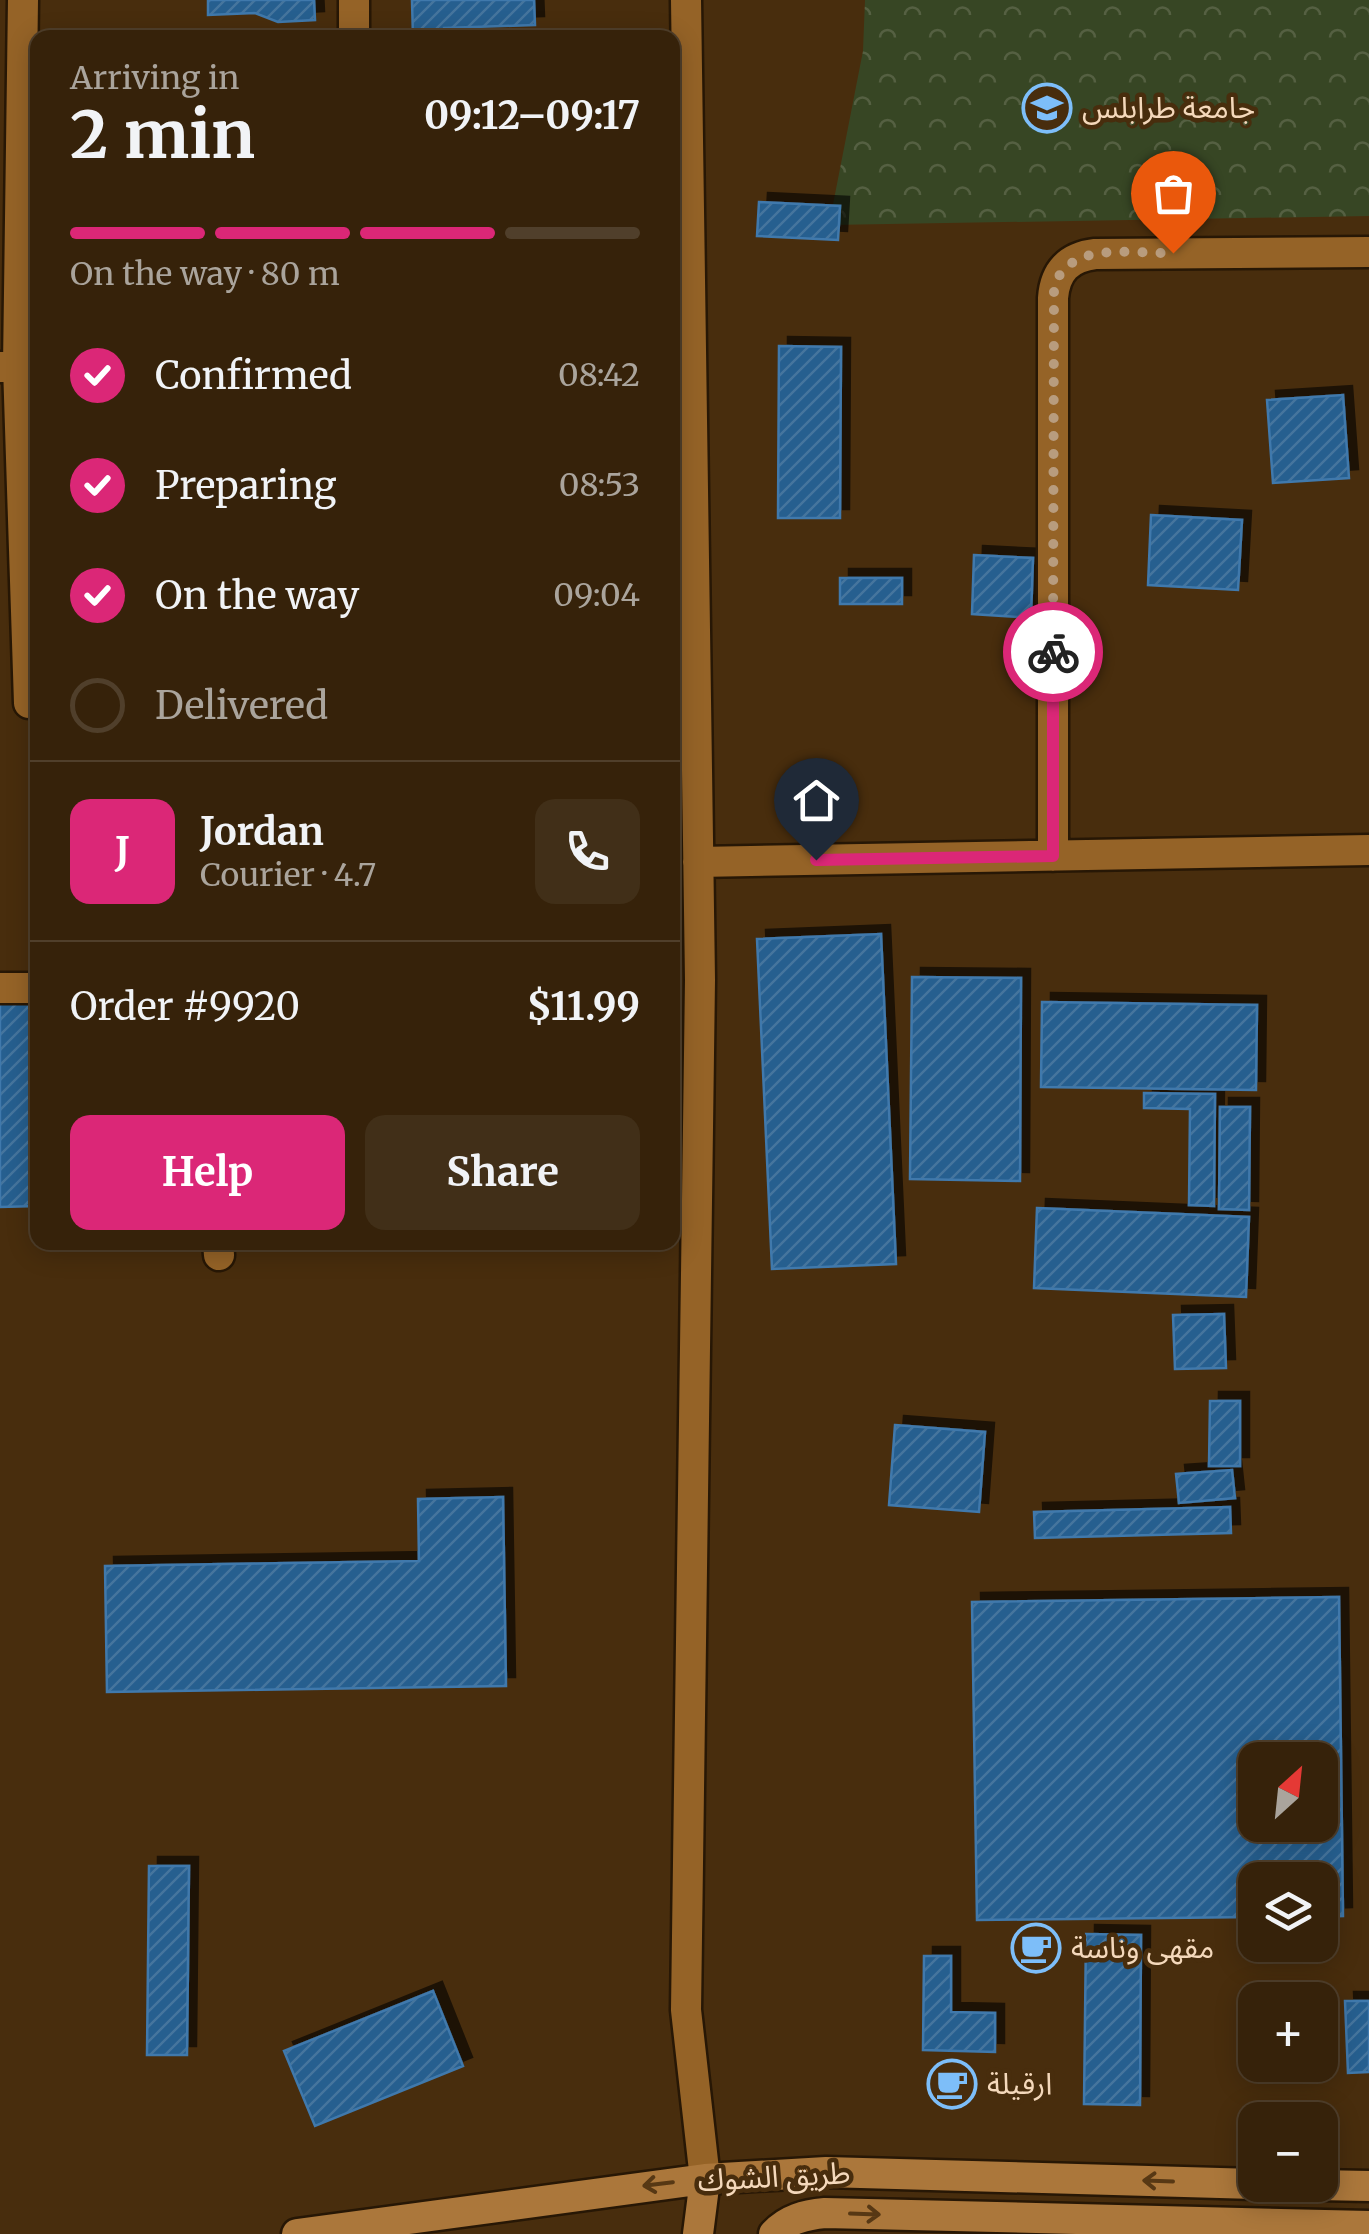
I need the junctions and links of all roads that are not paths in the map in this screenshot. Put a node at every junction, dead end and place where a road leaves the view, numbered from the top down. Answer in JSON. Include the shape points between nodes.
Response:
{"nodes":[{"id":1,"x":24,"y":0,"type":"edge"},
{"id":2,"x":354,"y":0,"type":"edge"},
{"id":3,"x":686,"y":0,"type":"edge"},
{"id":4,"x":354,"y":30,"type":"edge"},
{"id":5,"x":680,"y":196,"type":"edge"},
{"id":6,"x":1369,"y":252,"type":"edge"},
{"id":7,"x":9,"y":366,"type":"edge"},
{"id":8,"x":684,"y":698,"type":"edge"},
{"id":9,"x":22,"y":704,"type":"edge"},
{"id":10,"x":1369,"y":850,"type":"edge"},
{"id":11,"x":1053,"y":856,"type":"junction"},
{"id":12,"x":698,"y":862,"type":"junction"},
{"id":13,"x":686,"y":980,"type":"edge"},
{"id":14,"x":0,"y":988,"type":"edge"},
{"id":15,"x":30,"y":988,"type":"edge"},
{"id":16,"x":826,"y":2172,"type":"junction"},
{"id":17,"x":705,"y":2179,"type":"junction"},
{"id":18,"x":1238,"y":2184,"type":"edge"},
{"id":19,"x":1338,"y":2185,"type":"edge"},
{"id":20,"x":1369,"y":2186,"type":"edge"},
{"id":21,"x":825,"y":2213,"type":"junction"},
{"id":22,"x":1369,"y":2226,"type":"edge"},
{"id":23,"x":297,"y":2234,"type":"edge"},
{"id":24,"x":698,"y":2234,"type":"edge"},
{"id":25,"x":774,"y":2234,"type":"edge"}],
"edges":[{"from":1,"to":7,"type":"street"},
{"from":2,"to":4,"type":"street"},
{"from":3,"to":5,"type":"street"},
{"from":5,"to":8,"type":"street"},
{"from":6,"to":11,"type":"street","via":[[1095,254],[1071,260],[1057,278]]},
{"from":7,"to":9,"type":"street"},
{"from":8,"to":12,"type":"street"},
{"from":10,"to":11,"type":"street"},
{"from":11,"to":12,"type":"street"},
{"from":12,"to":13,"type":"street"},
{"from":13,"to":17,"type":"street","via":[[686,2010]]},
{"from":14,"to":15,"type":"street"},
{"from":16,"to":17,"type":"main road","name":"طريق الشوك"},
{"from":18,"to":16,"type":"main road","name":"طريق الشوك","one_way":true},
{"from":16,"to":21,"type":"main road"},
{"from":17,"to":23,"type":"main road","name":"طريق الشوك","one_way":true},
{"from":17,"to":24,"type":"main road"},
{"from":19,"to":20,"type":"main road"},
{"from":21,"to":22,"type":"main road","name":"طريق الشوك","one_way":true},
{"from":21,"to":25,"type":"main road","name":"طريق الشوك","via":[[804,2215]]}]}
